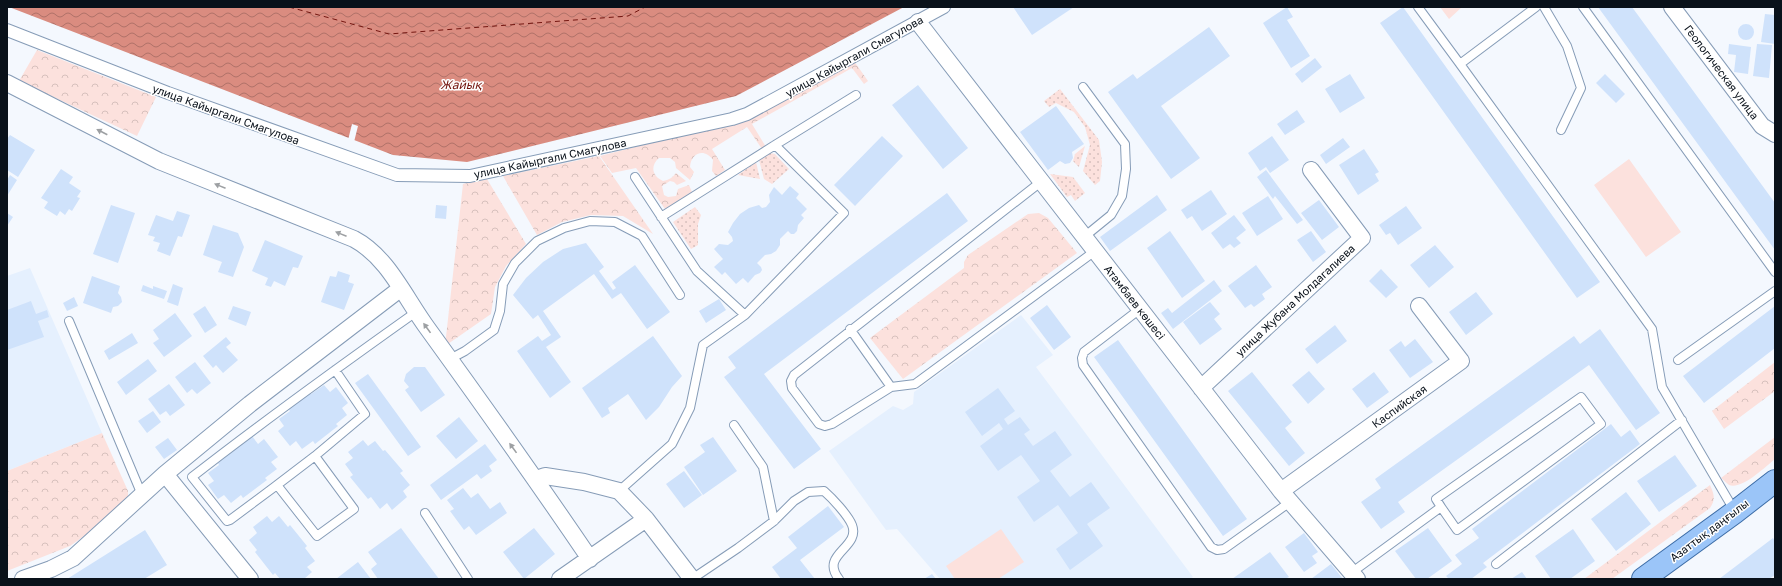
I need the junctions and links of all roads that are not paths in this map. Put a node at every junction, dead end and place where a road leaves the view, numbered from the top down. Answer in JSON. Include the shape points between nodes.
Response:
{"nodes":[{"id":1,"x":944,"y":7,"type":"edge"},
{"id":2,"x":1418,"y":7,"type":"edge"},
{"id":3,"x":1536,"y":7,"type":"edge"},
{"id":4,"x":1544,"y":7,"type":"edge"},
{"id":5,"x":1583,"y":7,"type":"edge"},
{"id":6,"x":1672,"y":7,"type":"edge"},
{"id":7,"x":918,"y":22,"type":"junction"},
{"id":8,"x":7,"y":30,"type":"edge"},
{"id":9,"x":1460,"y":64,"type":"junction"},
{"id":10,"x":7,"y":83,"type":"edge"},
{"id":11,"x":1082,"y":86,"type":"dead end"},
{"id":12,"x":856,"y":95,"type":"dead end"},
{"id":13,"x":1561,"y":130,"type":"dead end"},
{"id":14,"x":1775,"y":134,"type":"edge"},
{"id":15,"x":775,"y":145,"type":"junction"},
{"id":16,"x":1310,"y":170,"type":"dead end"},
{"id":17,"x":635,"y":176,"type":"dead end"},
{"id":18,"x":1042,"y":181,"type":"junction"},
{"id":19,"x":661,"y":217,"type":"junction"},
{"id":20,"x":1084,"y":237,"type":"junction"},
{"id":21,"x":1095,"y":251,"type":"junction"},
{"id":22,"x":1775,"y":272,"type":"edge"},
{"id":23,"x":400,"y":289,"type":"junction"},
{"id":24,"x":1775,"y":291,"type":"edge"},
{"id":25,"x":680,"y":295,"type":"dead end"},
{"id":26,"x":1419,"y":306,"type":"dead end"},
{"id":27,"x":1140,"y":309,"type":"junction"},
{"id":28,"x":416,"y":312,"type":"junction"},
{"id":29,"x":745,"y":316,"type":"junction"},
{"id":30,"x":68,"y":321,"type":"dead end"},
{"id":31,"x":850,"y":329,"type":"junction"},
{"id":32,"x":450,"y":359,"type":"junction"},
{"id":33,"x":1678,"y":360,"type":"dead end"},
{"id":34,"x":335,"y":370,"type":"junction"},
{"id":35,"x":891,"y":387,"type":"junction"},
{"id":36,"x":1201,"y":388,"type":"junction"},
{"id":37,"x":1682,"y":420,"type":"junction"},
{"id":38,"x":734,"y":425,"type":"dead end"},
{"id":39,"x":314,"y":456,"type":"junction"},
{"id":40,"x":165,"y":474,"type":"junction"},
{"id":41,"x":536,"y":479,"type":"junction"},
{"id":42,"x":1775,"y":481,"type":"edge"},
{"id":43,"x":277,"y":484,"type":"junction"},
{"id":44,"x":619,"y":492,"type":"junction"},
{"id":45,"x":142,"y":495,"type":"junction"},
{"id":46,"x":1285,"y":497,"type":"junction"},
{"id":47,"x":1441,"y":507,"type":"junction"},
{"id":48,"x":1735,"y":512,"type":"junction"},
{"id":49,"x":425,"y":513,"type":"dead end"},
{"id":50,"x":646,"y":519,"type":"junction"},
{"id":51,"x":774,"y":521,"type":"junction"},
{"id":52,"x":590,"y":559,"type":"junction"},
{"id":53,"x":1496,"y":564,"type":"dead end"},
{"id":54,"x":1354,"y":576,"type":"edge"},
{"id":55,"x":23,"y":579,"type":"edge"},
{"id":56,"x":250,"y":579,"type":"edge"},
{"id":57,"x":468,"y":579,"type":"edge"},
{"id":58,"x":560,"y":579,"type":"edge"},
{"id":59,"x":692,"y":579,"type":"edge"},
{"id":60,"x":839,"y":579,"type":"edge"},
{"id":61,"x":1643,"y":579,"type":"edge"}],
"edges":[{"from":1,"to":7,"type":"street","name":"улица Кайыргали Смагулова"},
{"from":2,"to":9,"type":"lane"},
{"from":3,"to":9,"type":"lane"},
{"from":4,"to":13,"type":"lane","via":[[1567,46],[1581,88]]},
{"from":5,"to":22,"type":"lane"},
{"from":6,"to":14,"type":"street","name":"Геологическая улица","via":[[1762,126]]},
{"from":7,"to":8,"type":"street","name":"улица Кайыргали Смагулова","via":[[747,114],[470,176],[397,175],[168,93]]},
{"from":7,"to":18,"type":"street","name":"Атамбаев көшесі"},
{"from":9,"to":37,"type":"lane","via":[[1652,329],[1662,387]]},
{"from":23,"to":10,"type":"street","one_way":true,"via":[[378,256],[354,239],[159,161]]},
{"from":11,"to":20,"type":"lane","via":[[1125,144],[1126,169],[1122,196],[1111,215]]},
{"from":12,"to":15,"type":"lane"},
{"from":15,"to":19,"type":"lane"},
{"from":15,"to":29,"type":"lane","via":[[844,213]]},
{"from":16,"to":36,"type":"street","name":"улица Жубана Молдагалиева","via":[[1362,238]]},
{"from":17,"to":19,"type":"lane"},
{"from":18,"to":20,"type":"street","name":"Атамбаев көшесі"},
{"from":18,"to":31,"type":"lane"},
{"from":19,"to":29,"type":"lane","via":[[698,271]]},
{"from":20,"to":21,"type":"street","name":"Атамбаев көшесі"},
{"from":21,"to":27,"type":"street","name":"Атамбаев көшесі"},
{"from":21,"to":35,"type":"lane","via":[[915,384]]},
{"from":23,"to":28,"type":"street"},
{"from":23,"to":40,"type":"street","via":[[250,404]]},
{"from":24,"to":33,"type":"lane"},
{"from":25,"to":32,"type":"lane","via":[[642,236],[615,222],[590,221],[564,228],[537,241],[515,262],[503,284],[500,311],[494,330]]},
{"from":26,"to":46,"type":"street","name":"Каспийская","via":[[1461,361]]},
{"from":27,"to":36,"type":"street","name":"Атамбаев көшесі"},
{"from":27,"to":46,"type":"lane","via":[[1084,352],[1083,365],[1211,547],[1217,550],[1224,549]]},
{"from":32,"to":28,"type":"street","one_way":true},
{"from":28,"to":34,"type":"lane"},
{"from":29,"to":44,"type":"lane","via":[[703,345],[690,408],[672,444]]},
{"from":30,"to":45,"type":"lane"},
{"from":31,"to":35,"type":"lane"},
{"from":31,"to":35,"type":"lane","via":[[794,375],[791,381],[792,388],[819,424],[825,426]]},
{"from":41,"to":32,"type":"street","one_way":true},
{"from":34,"to":39,"type":"lane","via":[[365,414]]},
{"from":34,"to":43,"type":"lane","via":[[263,421],[192,477],[227,520]]},
{"from":36,"to":46,"type":"street","name":"Атамбаев көшесі"},
{"from":37,"to":48,"type":"lane"},
{"from":37,"to":53,"type":"lane"},
{"from":38,"to":51,"type":"lane","via":[[763,467]]},
{"from":39,"to":43,"type":"lane"},
{"from":39,"to":43,"type":"lane","via":[[354,509],[317,536]]},
{"from":40,"to":45,"type":"street"},
{"from":40,"to":56,"type":"street"},
{"from":41,"to":44,"type":"street","via":[[545,476],[584,482]]},
{"from":41,"to":52,"type":"street"},
{"from":42,"to":48,"type":"main road","name":"Азаттық даңғылы"},
{"from":44,"to":50,"type":"street"},
{"from":45,"to":55,"type":"street","via":[[73,558]]},
{"from":46,"to":54,"type":"street","name":"Атамбаев көшесі"},
{"from":47,"to":47,"type":"lane","via":[[1436,499],[1581,397],[1601,424],[1457,530]]},
{"from":47,"to":54,"type":"lane"},
{"from":48,"to":61,"type":"main road","name":"Азаттық даңғылы"},
{"from":49,"to":57,"type":"lane"},
{"from":50,"to":52,"type":"street"},
{"from":50,"to":59,"type":"street"},
{"from":51,"to":59,"type":"lane"},
{"from":51,"to":60,"type":"lane","via":[[794,501],[808,492],[824,491],[853,528],[852,539],[832,567]]},
{"from":52,"to":58,"type":"street"}]}
